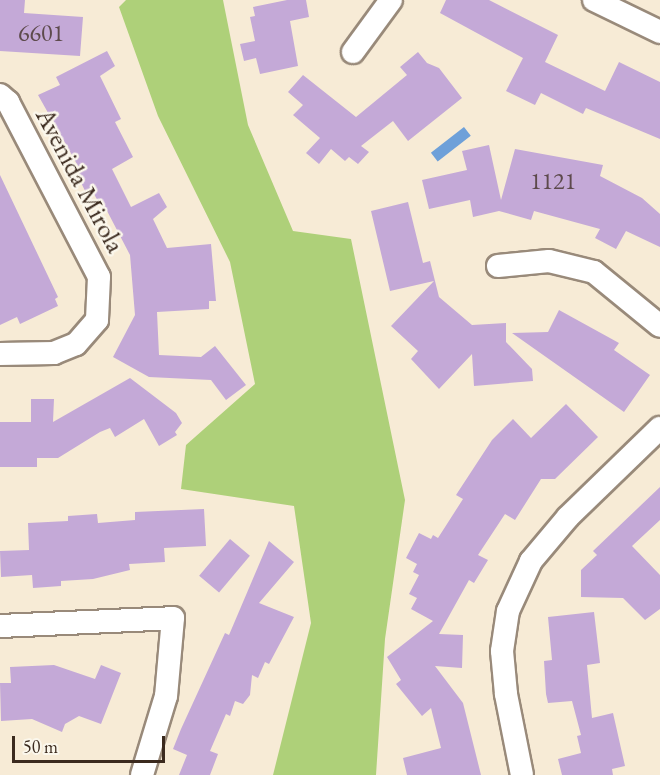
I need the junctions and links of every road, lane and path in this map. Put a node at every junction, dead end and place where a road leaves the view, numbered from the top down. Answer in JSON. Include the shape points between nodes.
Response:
{"nodes":[{"id":1,"x":391,"y":0,"type":"edge"},
{"id":2,"x":594,"y":0,"type":"edge"},
{"id":3,"x":660,"y":32,"type":"edge"},
{"id":4,"x":353,"y":52,"type":"dead end"},
{"id":5,"x":4,"y":98,"type":"edge"},
{"id":6,"x":498,"y":266,"type":"dead end"},
{"id":7,"x":660,"y":326,"type":"edge"},
{"id":8,"x":0,"y":354,"type":"edge"},
{"id":9,"x":660,"y":428,"type":"edge"},
{"id":10,"x":0,"y":626,"type":"edge"},
{"id":11,"x":142,"y":775,"type":"edge"},
{"id":12,"x":522,"y":775,"type":"edge"}],
"edges":[{"from":1,"to":4,"type":"street"},
{"from":2,"to":3,"type":"street"},
{"from":5,"to":8,"type":"street","name":"Avenida Mirola","via":[[99,277],[97,320],[76,344],[54,353]]},
{"from":6,"to":7,"type":"street","via":[[549,261],[594,272]]},
{"from":9,"to":12,"type":"street","via":[[568,517],[531,561],[508,611],[502,651]]},
{"from":10,"to":11,"type":"street","via":[[173,618],[166,696]]}]}
